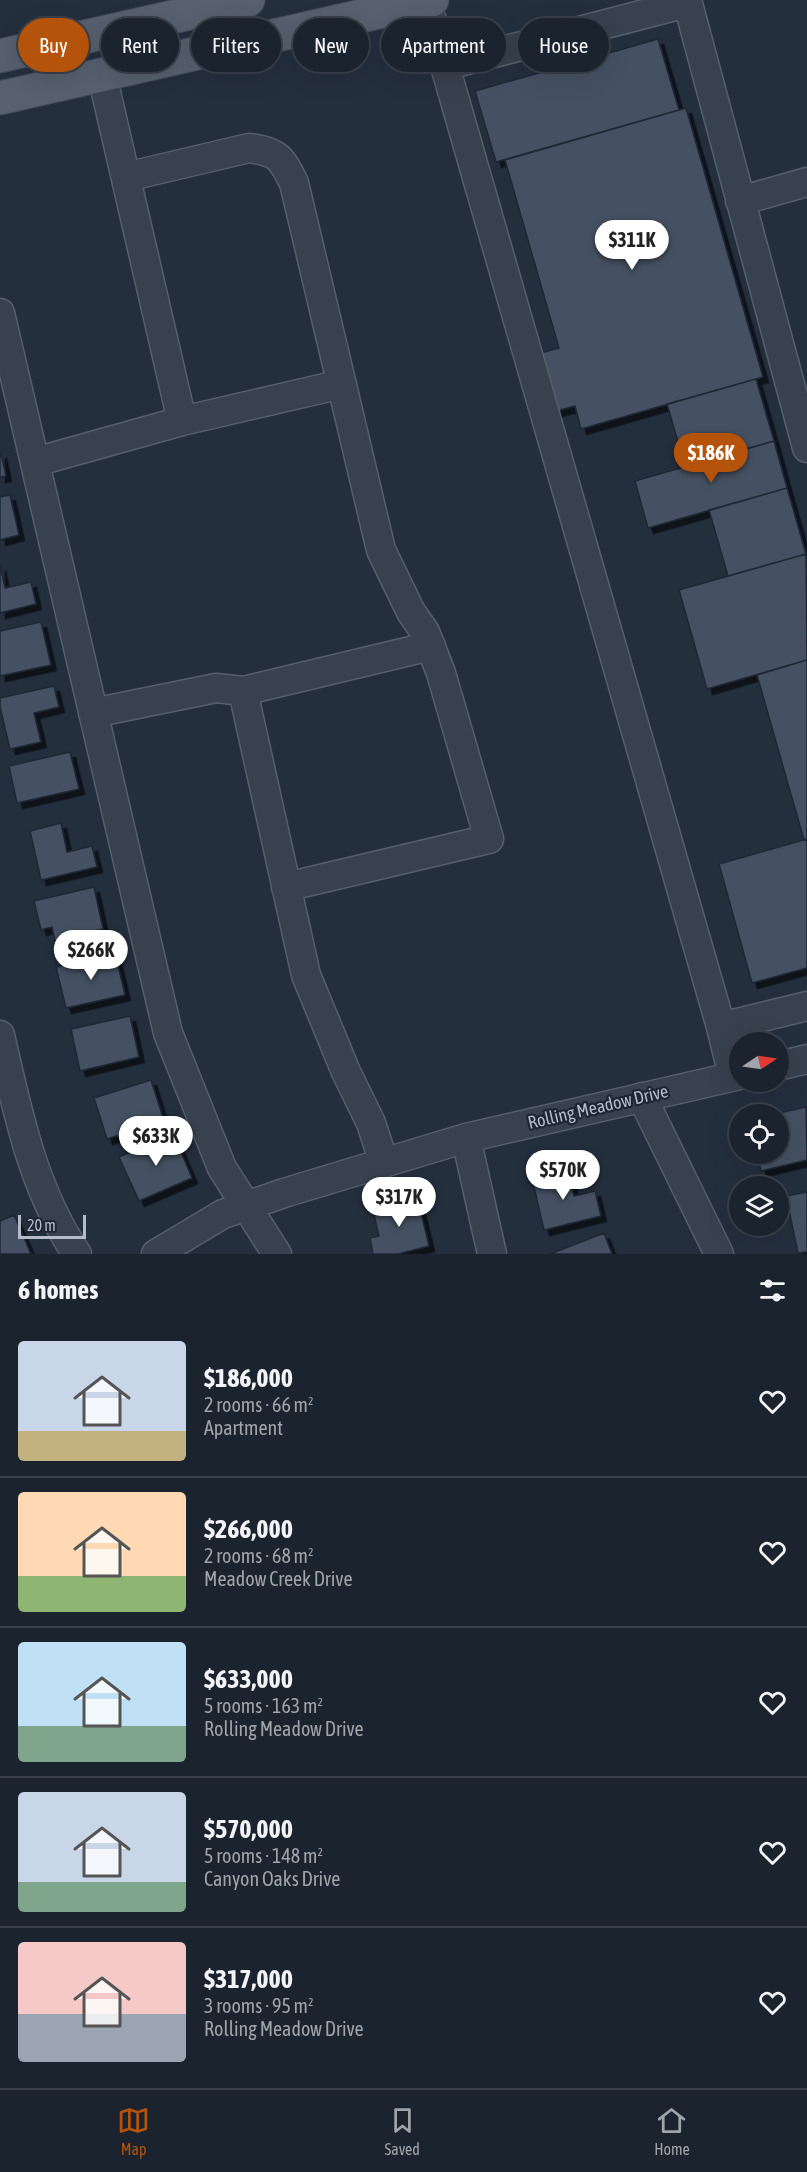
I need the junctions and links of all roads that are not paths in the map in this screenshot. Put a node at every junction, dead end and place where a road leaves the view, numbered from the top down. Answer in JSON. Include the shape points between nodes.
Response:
{"nodes":[{"id":1,"x":248,"y":0,"type":"edge"},
{"id":2,"x":428,"y":0,"type":"edge"},
{"id":3,"x":687,"y":1,"type":"edge"},
{"id":4,"x":432,"y":18,"type":"edge"},
{"id":5,"x":506,"y":49,"type":"edge"},
{"id":6,"x":0,"y":56,"type":"edge"},
{"id":7,"x":446,"y":72,"type":"edge"},
{"id":8,"x":102,"y":75,"type":"junction"},
{"id":9,"x":0,"y":98,"type":"edge"},
{"id":10,"x":126,"y":177,"type":"junction"},
{"id":11,"x":807,"y":182,"type":"edge"},
{"id":12,"x":740,"y":201,"type":"junction"},
{"id":13,"x":0,"y":314,"type":"edge"},
{"id":14,"x":798,"y":380,"type":"edge"},
{"id":15,"x":342,"y":384,"type":"junction"},
{"id":16,"x":182,"y":421,"type":"junction"},
{"id":17,"x":807,"y":448,"type":"edge"},
{"id":18,"x":34,"y":462,"type":"junction"},
{"id":19,"x":431,"y":646,"type":"junction"},
{"id":20,"x":243,"y":691,"type":"junction"},
{"id":21,"x":93,"y":713,"type":"junction"},
{"id":22,"x":286,"y":887,"type":"junction"},
{"id":23,"x":807,"y":1006,"type":"edge"},
{"id":24,"x":722,"y":1027,"type":"junction"},
{"id":25,"x":0,"y":1035,"type":"edge"},
{"id":26,"x":729,"y":1052,"type":"edge"},
{"id":27,"x":807,"y":1059,"type":"edge"},
{"id":28,"x":789,"y":1063,"type":"edge"},
{"id":29,"x":729,"y":1078,"type":"edge"},
{"id":30,"x":642,"y":1097,"type":"junction"},
{"id":31,"x":466,"y":1138,"type":"junction"},
{"id":32,"x":384,"y":1163,"type":"junction"},
{"id":33,"x":247,"y":1206,"type":"junction"},
{"id":34,"x":77,"y":1254,"type":"edge"},
{"id":35,"x":156,"y":1254,"type":"edge"},
{"id":36,"x":276,"y":1254,"type":"edge"},
{"id":37,"x":492,"y":1254,"type":"edge"},
{"id":38,"x":719,"y":1254,"type":"edge"}],
"edges":[{"from":1,"to":6,"type":"main road"},
{"from":2,"to":4,"type":"street"},
{"from":2,"to":8,"type":"main road"},
{"from":3,"to":5,"type":"street"},
{"from":3,"to":12,"type":"street"},
{"from":7,"to":24,"type":"street"},
{"from":8,"to":9,"type":"main road"},
{"from":8,"to":10,"type":"street"},
{"from":10,"to":15,"type":"street","via":[[249,148],[278,156],[294,183]]},
{"from":10,"to":16,"type":"street"},
{"from":11,"to":12,"type":"street"},
{"from":12,"to":14,"type":"street"},
{"from":13,"to":18,"type":"street"},
{"from":14,"to":17,"type":"street"},
{"from":15,"to":16,"type":"street"},
{"from":15,"to":19,"type":"street","via":[[381,550]]},
{"from":16,"to":18,"type":"street"},
{"from":18,"to":21,"type":"street"},
{"from":19,"to":20,"type":"street"},
{"from":19,"to":22,"type":"street","via":[[489,838]]},
{"from":20,"to":21,"type":"street","via":[[216,688]]},
{"from":20,"to":22,"type":"street"},
{"from":21,"to":33,"type":"street","via":[[168,1033],[222,1168]]},
{"from":22,"to":32,"type":"street","via":[[306,975]]},
{"from":23,"to":24,"type":"street"},
{"from":24,"to":26,"type":"street"},
{"from":25,"to":34,"type":"street","via":[[37,1177],[61,1230]]},
{"from":27,"to":28,"type":"street"},
{"from":29,"to":30,"type":"street","name":"Rolling Meadow Drive"},
{"from":30,"to":31,"type":"street","name":"Rolling Meadow Drive"},
{"from":30,"to":38,"type":"street"},
{"from":31,"to":32,"type":"street","name":"Rolling Meadow Drive"},
{"from":31,"to":37,"type":"street"},
{"from":32,"to":33,"type":"street","name":"Rolling Meadow Drive"},
{"from":33,"to":35,"type":"street","name":"Rolling Meadow Drive","via":[[223,1214]]},
{"from":33,"to":36,"type":"street"}]}
